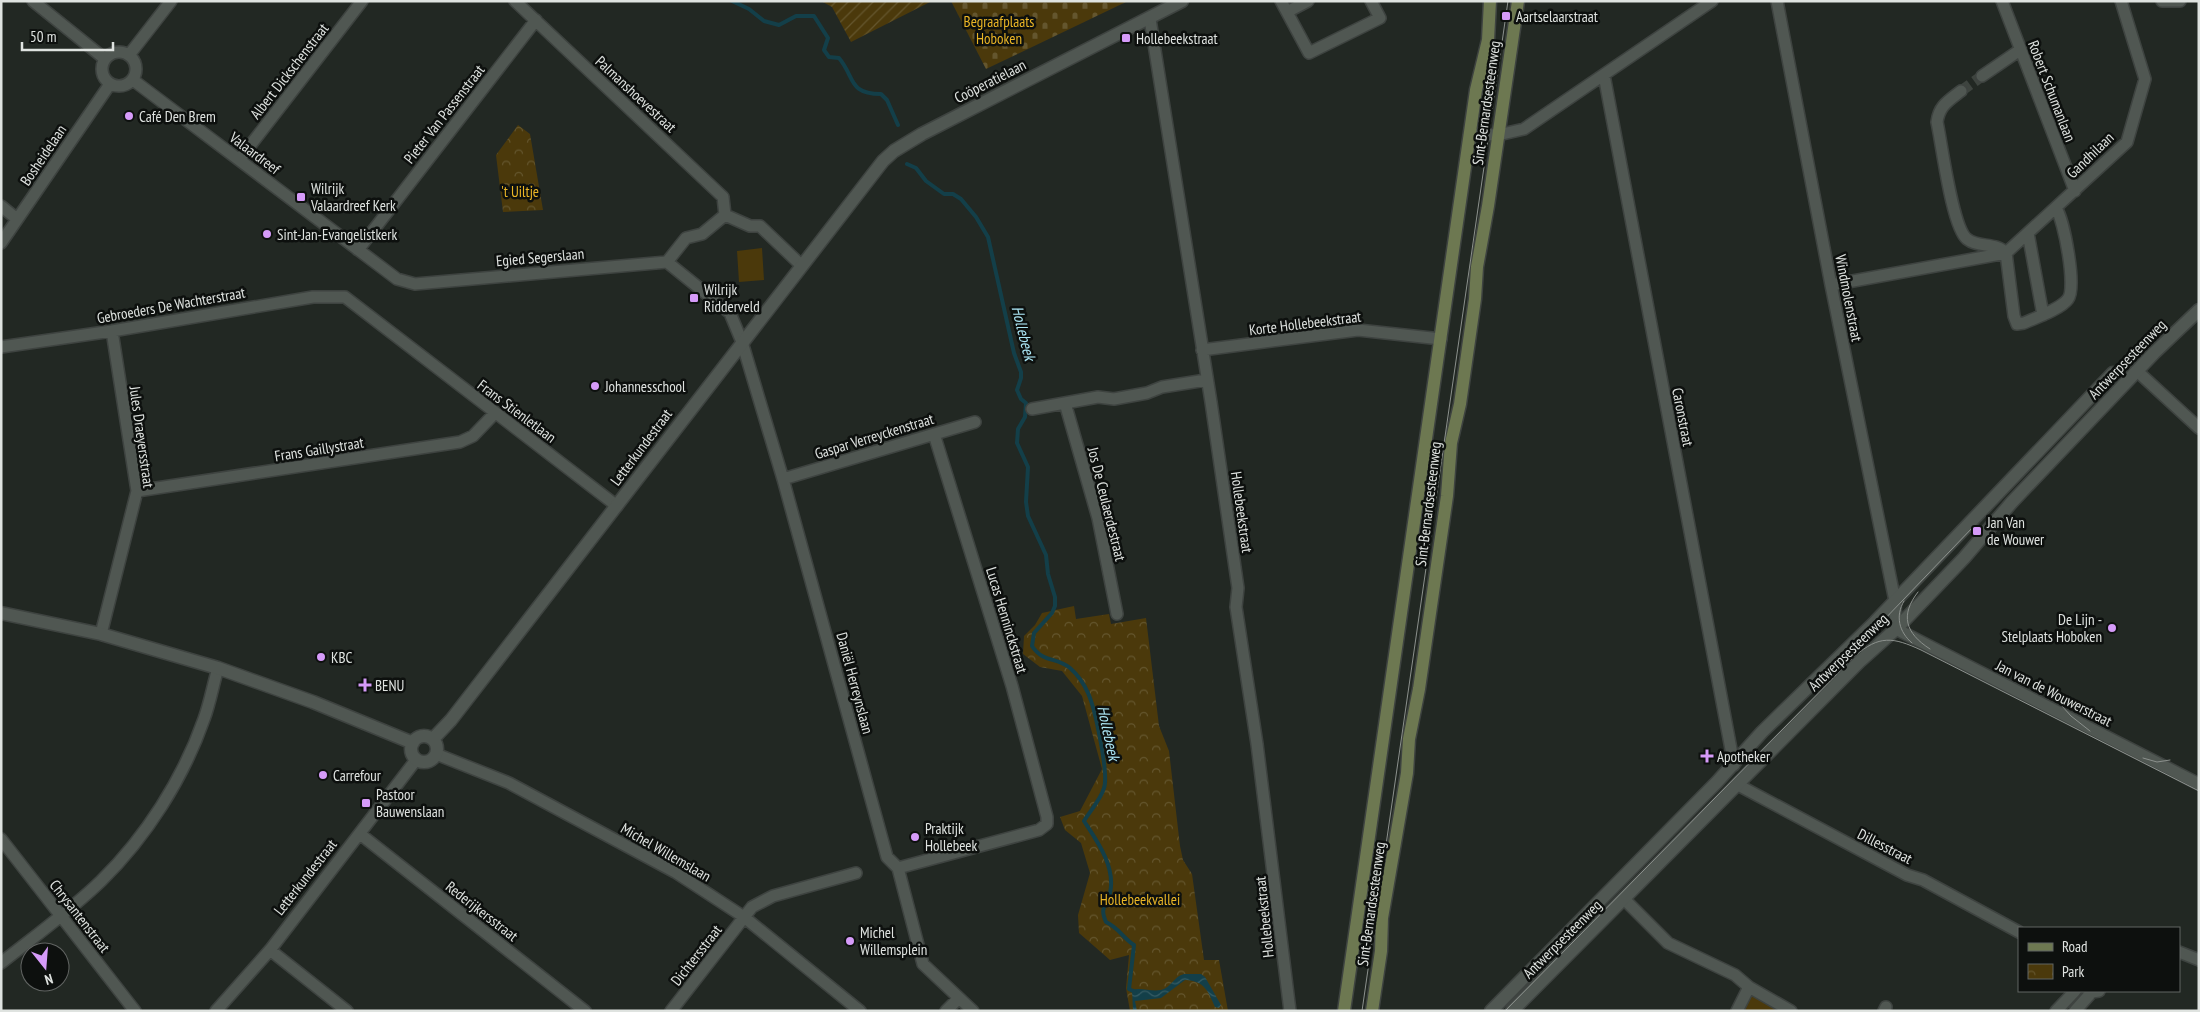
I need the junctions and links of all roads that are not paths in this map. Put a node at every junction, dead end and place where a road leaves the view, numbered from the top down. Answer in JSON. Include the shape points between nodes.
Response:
{"nodes":[{"id":1,"x":171,"y":1,"type":"edge"},
{"id":2,"x":362,"y":1,"type":"edge"},
{"id":3,"x":515,"y":1,"type":"edge"},
{"id":4,"x":1182,"y":1,"type":"edge"},
{"id":5,"x":1282,"y":1,"type":"edge"},
{"id":6,"x":1308,"y":1,"type":"edge"},
{"id":7,"x":1371,"y":1,"type":"edge"},
{"id":8,"x":1490,"y":1,"type":"edge"},
{"id":9,"x":1518,"y":1,"type":"edge"},
{"id":10,"x":1712,"y":1,"type":"edge"},
{"id":11,"x":1777,"y":1,"type":"edge"},
{"id":12,"x":2002,"y":1,"type":"edge"},
{"id":13,"x":2121,"y":1,"type":"edge"},
{"id":14,"x":2162,"y":1,"type":"edge"},
{"id":15,"x":2180,"y":1,"type":"edge"},
{"id":16,"x":35,"y":2,"type":"edge"},
{"id":17,"x":1287,"y":12,"type":"junction"},
{"id":18,"x":1150,"y":19,"type":"junction"},
{"id":19,"x":536,"y":20,"type":"junction"},
{"id":20,"x":2020,"y":50,"type":"junction"},
{"id":21,"x":129,"y":55,"type":"junction"},
{"id":22,"x":105,"y":60,"type":"junction"},
{"id":23,"x":1604,"y":75,"type":"junction"},
{"id":24,"x":1982,"y":76,"type":"tunnel mouth"},
{"id":25,"x":133,"y":80,"type":"junction"},
{"id":26,"x":110,"y":84,"type":"junction"},
{"id":27,"x":1961,"y":91,"type":"tunnel mouth"},
{"id":28,"x":1471,"y":134,"type":"junction"},
{"id":29,"x":1498,"y":135,"type":"junction"},
{"id":30,"x":894,"y":151,"type":"joint"},
{"id":31,"x":239,"y":160,"type":"junction"},
{"id":32,"x":2075,"y":191,"type":"junction"},
{"id":33,"x":1,"y":206,"type":"edge"},
{"id":34,"x":2056,"y":208,"type":"junction"},
{"id":35,"x":725,"y":215,"type":"junction"},
{"id":36,"x":17,"y":219,"type":"junction"},
{"id":37,"x":2028,"y":234,"type":"junction"},
{"id":38,"x":1,"y":243,"type":"edge"},
{"id":39,"x":358,"y":250,"type":"junction"},
{"id":40,"x":2006,"y":253,"type":"junction"},
{"id":41,"x":667,"y":262,"type":"junction"},
{"id":42,"x":800,"y":265,"type":"junction"},
{"id":43,"x":415,"y":284,"type":"joint"},
{"id":44,"x":1831,"y":285,"type":"junction"},
{"id":45,"x":346,"y":297,"type":"joint"},
{"id":46,"x":2199,"y":310,"type":"edge"},
{"id":47,"x":2043,"y":315,"type":"junction"},
{"id":48,"x":112,"y":332,"type":"junction"},
{"id":49,"x":1441,"y":339,"type":"junction"},
{"id":50,"x":742,"y":342,"type":"junction"},
{"id":51,"x":1,"y":347,"type":"edge"},
{"id":52,"x":1202,"y":350,"type":"junction"},
{"id":53,"x":2137,"y":371,"type":"junction"},
{"id":54,"x":2113,"y":373,"type":"dead end"},
{"id":55,"x":1206,"y":380,"type":"junction"},
{"id":56,"x":1065,"y":403,"type":"junction"},
{"id":57,"x":1032,"y":409,"type":"dead end"},
{"id":58,"x":495,"y":414,"type":"junction"},
{"id":59,"x":974,"y":422,"type":"dead end"},
{"id":60,"x":2199,"y":428,"type":"edge"},
{"id":61,"x":934,"y":434,"type":"junction"},
{"id":62,"x":783,"y":479,"type":"junction"},
{"id":63,"x":137,"y":492,"type":"junction"},
{"id":64,"x":617,"y":506,"type":"junction"},
{"id":65,"x":1895,"y":600,"type":"junction"},
{"id":66,"x":1,"y":613,"type":"edge"},
{"id":67,"x":1117,"y":614,"type":"dead end"},
{"id":68,"x":1896,"y":628,"type":"junction"},
{"id":69,"x":101,"y":634,"type":"junction"},
{"id":70,"x":218,"y":668,"type":"junction"},
{"id":71,"x":433,"y":739,"type":"junction"},
{"id":72,"x":413,"y":743,"type":"junction"},
{"id":73,"x":436,"y":754,"type":"junction"},
{"id":74,"x":416,"y":760,"type":"junction"},
{"id":75,"x":1734,"y":765,"type":"junction"},
{"id":76,"x":2199,"y":784,"type":"edge"},
{"id":77,"x":1738,"y":785,"type":"junction"},
{"id":78,"x":360,"y":834,"type":"junction"},
{"id":79,"x":1,"y":839,"type":"edge"},
{"id":80,"x":898,"y":868,"type":"junction"},
{"id":81,"x":856,"y":873,"type":"dead end"},
{"id":82,"x":1624,"y":899,"type":"junction"},
{"id":83,"x":62,"y":916,"type":"junction"},
{"id":84,"x":744,"y":917,"type":"junction"},
{"id":85,"x":2018,"y":931,"type":"edge"},
{"id":86,"x":270,"y":950,"type":"junction"},
{"id":87,"x":2180,"y":952,"type":"edge"},
{"id":88,"x":2199,"y":960,"type":"edge"},
{"id":89,"x":1,"y":963,"type":"edge"},
{"id":90,"x":1749,"y":987,"type":"junction"},
{"id":91,"x":2074,"y":992,"type":"edge"},
{"id":92,"x":2093,"y":992,"type":"edge"},
{"id":93,"x":959,"y":998,"type":"junction"},
{"id":94,"x":135,"y":1011,"type":"edge"},
{"id":95,"x":216,"y":1011,"type":"edge"},
{"id":96,"x":347,"y":1011,"type":"edge"},
{"id":97,"x":585,"y":1011,"type":"edge"},
{"id":98,"x":671,"y":1011,"type":"edge"},
{"id":99,"x":860,"y":1011,"type":"edge"},
{"id":100,"x":946,"y":1011,"type":"edge"},
{"id":101,"x":973,"y":1011,"type":"edge"},
{"id":102,"x":1290,"y":1011,"type":"edge"},
{"id":103,"x":1344,"y":1011,"type":"edge"},
{"id":104,"x":1372,"y":1011,"type":"edge"},
{"id":105,"x":1491,"y":1011,"type":"edge"},
{"id":106,"x":1512,"y":1011,"type":"edge"},
{"id":107,"x":1737,"y":1011,"type":"edge"},
{"id":108,"x":1791,"y":1011,"type":"edge"},
{"id":109,"x":2056,"y":1011,"type":"edge"},
{"id":110,"x":2075,"y":1011,"type":"edge"}],
"edges":[{"from":1,"to":21,"type":"street"},
{"from":2,"to":31,"type":"street","name":"Albert Dickschenstraat"},
{"from":3,"to":19,"type":"street","name":"Palmanshoevestraat"},
{"from":4,"to":18,"type":"street","name":"Coöperatielaan"},
{"from":5,"to":17,"type":"street"},
{"from":6,"to":17,"type":"street"},
{"from":7,"to":17,"type":"street","via":[[1380,18],[1309,53]]},
{"from":8,"to":28,"type":"main road","name":"Sint-Bernardsesteenweg","via":[[1488,40],[1476,90]]},
{"from":9,"to":29,"type":"main road","name":"Sint-Bernardsesteenweg"},
{"from":10,"to":23,"type":"street"},
{"from":11,"to":44,"type":"street","name":"Windmolenstraat"},
{"from":12,"to":20,"type":"street","name":"Robert Schumanlaan"},
{"from":13,"to":32,"type":"street","name":"Gandhilaan","via":[[2145,79],[2126,142]]},
{"from":14,"to":15,"type":"street"},
{"from":16,"to":22,"type":"street"},
{"from":18,"to":30,"type":"street","name":"Coöperatielaan"},
{"from":18,"to":52,"type":"street","name":"Hollebeekstraat"},
{"from":19,"to":35,"type":"street","name":"Palmanshoevestraat","via":[[723,197]]},
{"from":19,"to":39,"type":"street","name":"Pieter Van Passenstraat"},
{"from":20,"to":24,"type":"street"},
{"from":20,"to":32,"type":"street","name":"Robert Schumanlaan"},
{"from":21,"to":22,"type":"street","via":[[113,53]]},
{"from":21,"to":25,"type":"street","via":[[137,69]]},
{"from":22,"to":26,"type":"street","via":[[103,75]]},
{"from":23,"to":29,"type":"street","via":[[1524,129]]},
{"from":23,"to":75,"type":"street","name":"Caronstraat"},
{"from":25,"to":26,"type":"street","via":[[122,86]]},
{"from":25,"to":31,"type":"street","name":"Valaardreef"},
{"from":26,"to":36,"type":"street","name":"Bosheidelaan"},
{"from":27,"to":40,"type":"street","via":[[1939,111],[1938,122],[1958,226],[1968,240],[2002,248]]},
{"from":28,"to":29,"type":"street"},
{"from":28,"to":49,"type":"main road","name":"Sint-Bernardsesteenweg"},
{"from":29,"to":104,"type":"main road","name":"Sint-Bernardsesteenweg","via":[[1476,267],[1475,299],[1451,443],[1447,496],[1409,739],[1407,774],[1382,918],[1381,951]]},
{"from":30,"to":42,"type":"street","name":"Letterkundestraat"},
{"from":31,"to":39,"type":"street","name":"Valaardreef"},
{"from":32,"to":34,"type":"street","name":"Gandhilaan"},
{"from":33,"to":36,"type":"street"},
{"from":34,"to":37,"type":"street","name":"Gandhilaan"},
{"from":34,"to":47,"type":"street","via":[[2063,224],[2072,291],[2066,302]]},
{"from":35,"to":41,"type":"street","via":[[702,234],[686,238]]},
{"from":35,"to":42,"type":"street","via":[[750,226],[760,226]]},
{"from":36,"to":38,"type":"street","name":"Bosheidelaan"},
{"from":37,"to":40,"type":"street","name":"Gandhilaan"},
{"from":37,"to":47,"type":"street"},
{"from":39,"to":43,"type":"street","name":"Valaardreef","via":[[397,279]]},
{"from":40,"to":44,"type":"street"},
{"from":40,"to":47,"type":"street","via":[[2017,324]]},
{"from":41,"to":43,"type":"street","name":"Egied Segerslaan"},
{"from":41,"to":50,"type":"street","name":"Daniël Herreynslaan","via":[[730,313]]},
{"from":42,"to":50,"type":"street","name":"Letterkundestraat"},
{"from":44,"to":65,"type":"street","name":"Windmolenstraat"},
{"from":45,"to":48,"type":"street","name":"Gebroeders De Wachterstraat","via":[[313,297]]},
{"from":45,"to":58,"type":"street","name":"Frans Stienletlaan"},
{"from":46,"to":53,"type":"street","name":"Antwerpsesteenweg"},
{"from":48,"to":51,"type":"street","name":"Gebroeders De Wachterstraat"},
{"from":48,"to":63,"type":"street","name":"Jules Draeyersstraat"},
{"from":49,"to":52,"type":"street","name":"Korte Hollebeekstraat","via":[[1358,330]]},
{"from":49,"to":103,"type":"main road","name":"Sint-Bernardsesteenweg"},
{"from":50,"to":62,"type":"street","name":"Daniël Herreynslaan"},
{"from":50,"to":64,"type":"street","name":"Letterkundestraat"},
{"from":52,"to":55,"type":"street","name":"Hollebeekstraat"},
{"from":53,"to":60,"type":"street"},
{"from":53,"to":68,"type":"street","name":"Antwerpsesteenweg"},
{"from":54,"to":65,"type":"street","name":"Antwerpsesteenweg"},
{"from":55,"to":56,"type":"street","via":[[1114,399],[1098,397]]},
{"from":55,"to":102,"type":"street","name":"Hollebeekstraat","via":[[1238,588],[1236,607],[1258,744]]},
{"from":56,"to":57,"type":"street"},
{"from":56,"to":67,"type":"street","name":"Jos De Ceulaerdestraat","via":[[1098,518]]},
{"from":58,"to":63,"type":"street","name":"Frans Gaillystraat","via":[[473,436],[460,442]]},
{"from":58,"to":64,"type":"street","name":"Frans Stienletlaan"},
{"from":59,"to":61,"type":"street","name":"Gaspar Verreyckenstraat"},
{"from":61,"to":62,"type":"street","name":"Gaspar Verreyckenstraat"},
{"from":61,"to":80,"type":"street","name":"Lucas Henninckstraat","via":[[1012,686],[1047,824],[1039,830]]},
{"from":62,"to":80,"type":"street","name":"Daniël Herreynslaan","via":[[886,857]]},
{"from":63,"to":69,"type":"street","name":"Jules Draeyersstraat"},
{"from":64,"to":71,"type":"street","name":"Letterkundestraat"},
{"from":65,"to":68,"type":"street","name":"Windmolenstraat"},
{"from":65,"to":75,"type":"street","name":"Antwerpsesteenweg","via":[[1762,732]]},
{"from":66,"to":69,"type":"street"},
{"from":68,"to":76,"type":"street","name":"Jan van de Wouwerstraat"},
{"from":68,"to":77,"type":"street","name":"Antwerpsesteenweg"},
{"from":69,"to":70,"type":"street"},
{"from":70,"to":72,"type":"street"},
{"from":70,"to":83,"type":"street","via":[[204,720],[159,809],[142,836],[102,881]]},
{"from":71,"to":72,"type":"street","via":[[424,736]]},
{"from":71,"to":73,"type":"street","via":[[437,746]]},
{"from":72,"to":74,"type":"street","via":[[411,753]]},
{"from":73,"to":74,"type":"street","via":[[428,762]]},
{"from":73,"to":84,"type":"street","name":"Michel Willemslaan","via":[[509,783],[675,872]]},
{"from":74,"to":78,"type":"street","name":"Letterkundestraat"},
{"from":75,"to":105,"type":"street","name":"Antwerpsesteenweg"},
{"from":77,"to":82,"type":"street","name":"Antwerpsesteenweg"},
{"from":77,"to":85,"type":"street","name":"Dillesstraat"},
{"from":78,"to":86,"type":"street","name":"Letterkundestraat"},
{"from":78,"to":97,"type":"street","name":"Rederijkersstraat"},
{"from":79,"to":83,"type":"street","name":"Chrysantenstraat"},
{"from":80,"to":93,"type":"street","name":"Daniël Herreynslaan","via":[[923,964]]},
{"from":81,"to":84,"type":"street","via":[[773,896],[752,907]]},
{"from":82,"to":90,"type":"street","via":[[1668,943],[1735,976]]},
{"from":82,"to":106,"type":"street","name":"Antwerpsesteenweg"},
{"from":83,"to":89,"type":"street"},
{"from":83,"to":94,"type":"street","name":"Chrysantenstraat"},
{"from":84,"to":98,"type":"street","name":"Dichtersstraat"},
{"from":84,"to":99,"type":"street","name":"Michel Willemslaan"},
{"from":86,"to":95,"type":"street","name":"Letterkundestraat"},
{"from":86,"to":96,"type":"street"},
{"from":87,"to":88,"type":"street"},
{"from":90,"to":107,"type":"street"},
{"from":90,"to":108,"type":"street"},
{"from":91,"to":109,"type":"street"},
{"from":92,"to":110,"type":"street"},
{"from":93,"to":100,"type":"street"},
{"from":93,"to":101,"type":"street","name":"Daniël Herreynslaan"}]}
